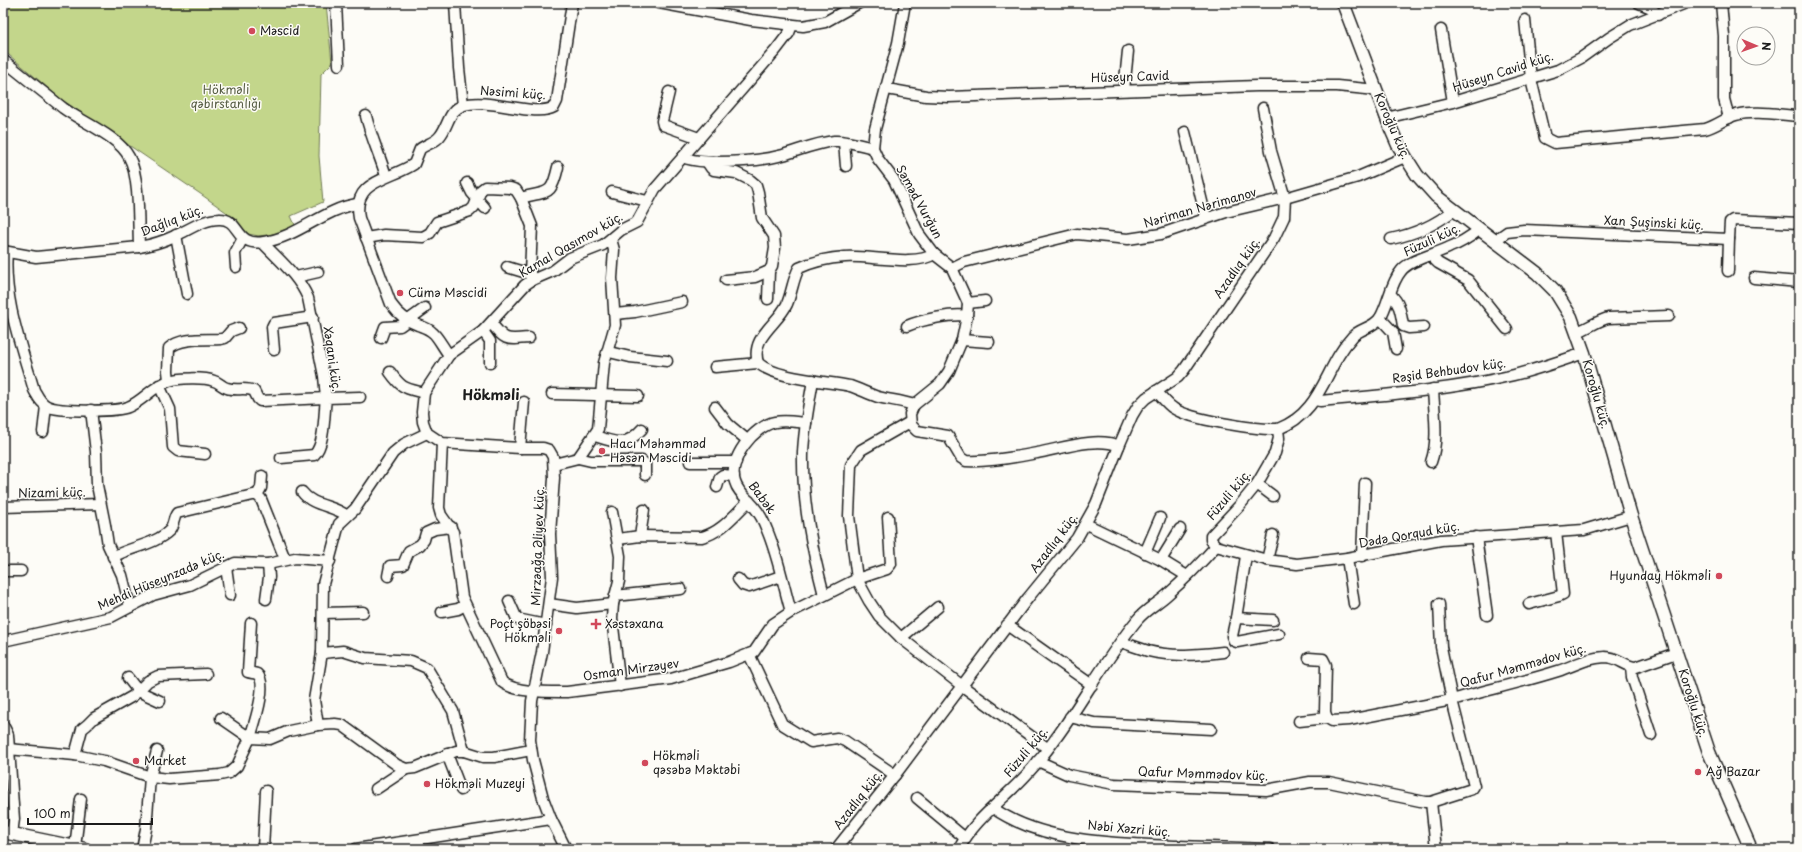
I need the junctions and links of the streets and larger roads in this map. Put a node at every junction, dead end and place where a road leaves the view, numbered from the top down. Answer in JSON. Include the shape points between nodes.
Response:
{"nodes":[{"id":1,"x":336,"y":3,"type":"edge"},
{"id":2,"x":455,"y":3,"type":"edge"},
{"id":3,"x":572,"y":3,"type":"edge"},
{"id":4,"x":659,"y":3,"type":"edge"},
{"id":5,"x":859,"y":3,"type":"edge"},
{"id":6,"x":905,"y":3,"type":"edge"},
{"id":7,"x":1343,"y":3,"type":"edge"},
{"id":8,"x":1639,"y":3,"type":"edge"},
{"id":9,"x":1686,"y":3,"type":"edge"},
{"id":10,"x":1721,"y":3,"type":"edge"},
{"id":11,"x":699,"y":6,"type":"edge"},
{"id":12,"x":1658,"y":15,"type":"junction"},
{"id":13,"x":1525,"y":20,"type":"dead end"},
{"id":14,"x":792,"y":25,"type":"junction"},
{"id":15,"x":1441,"y":30,"type":"dead end"},
{"id":16,"x":1128,"y":51,"type":"dead end"},
{"id":17,"x":3,"y":60,"type":"edge"},
{"id":18,"x":339,"y":65,"type":"dead end"},
{"id":19,"x":1530,"y":79,"type":"junction"},
{"id":20,"x":887,"y":89,"type":"junction"},
{"id":21,"x":1124,"y":90,"type":"junction"},
{"id":22,"x":1376,"y":90,"type":"junction"},
{"id":23,"x":669,"y":92,"type":"dead end"},
{"id":24,"x":1453,"y":102,"type":"junction"},
{"id":25,"x":463,"y":105,"type":"junction"},
{"id":26,"x":1263,"y":108,"type":"dead end"},
{"id":27,"x":366,"y":116,"type":"dead end"},
{"id":28,"x":1799,"y":116,"type":"edge"},
{"id":29,"x":1386,"y":118,"type":"junction"},
{"id":30,"x":1729,"y":118,"type":"junction"},
{"id":31,"x":1185,"y":132,"type":"dead end"},
{"id":32,"x":699,"y":138,"type":"junction"},
{"id":33,"x":844,"y":142,"type":"junction"},
{"id":34,"x":873,"y":148,"type":"junction"},
{"id":35,"x":683,"y":157,"type":"junction"},
{"id":36,"x":1405,"y":157,"type":"junction"},
{"id":37,"x":707,"y":162,"type":"junction"},
{"id":38,"x":736,"y":162,"type":"junction"},
{"id":39,"x":846,"y":166,"type":"dead end"},
{"id":40,"x":558,"y":167,"type":"dead end"},
{"id":41,"x":736,"y":173,"type":"junction"},
{"id":42,"x":386,"y":176,"type":"junction"},
{"id":43,"x":467,"y":183,"type":"dead end"},
{"id":44,"x":612,"y":192,"type":"dead end"},
{"id":45,"x":476,"y":198,"type":"junction"},
{"id":46,"x":521,"y":198,"type":"junction"},
{"id":47,"x":1285,"y":198,"type":"junction"},
{"id":48,"x":647,"y":201,"type":"junction"},
{"id":49,"x":358,"y":204,"type":"junction"},
{"id":50,"x":485,"y":208,"type":"dead end"},
{"id":51,"x":1454,"y":210,"type":"junction"},
{"id":52,"x":1206,"y":218,"type":"junction"},
{"id":53,"x":1799,"y":223,"type":"edge"},
{"id":54,"x":1479,"y":230,"type":"junction"},
{"id":55,"x":176,"y":235,"type":"junction"},
{"id":56,"x":243,"y":238,"type":"junction"},
{"id":57,"x":366,"y":238,"type":"junction"},
{"id":58,"x":1391,"y":239,"type":"dead end"},
{"id":59,"x":1729,"y":239,"type":"junction"},
{"id":60,"x":611,"y":240,"type":"junction"},
{"id":61,"x":1494,"y":241,"type":"junction"},
{"id":62,"x":263,"y":243,"type":"junction"},
{"id":63,"x":139,"y":247,"type":"junction"},
{"id":64,"x":5,"y":252,"type":"edge"},
{"id":65,"x":934,"y":254,"type":"junction"},
{"id":66,"x":1431,"y":256,"type":"junction"},
{"id":67,"x":236,"y":267,"type":"dead end"},
{"id":68,"x":507,"y":267,"type":"dead end"},
{"id":69,"x":952,"y":268,"type":"junction"},
{"id":70,"x":768,"y":271,"type":"junction"},
{"id":71,"x":1728,"y":271,"type":"dead end"},
{"id":72,"x":318,"y":272,"type":"dead end"},
{"id":73,"x":296,"y":277,"type":"junction"},
{"id":74,"x":531,"y":277,"type":"junction"},
{"id":75,"x":1754,"y":278,"type":"dead end"},
{"id":76,"x":726,"y":280,"type":"dead end"},
{"id":77,"x":1799,"y":282,"type":"edge"},
{"id":78,"x":187,"y":294,"type":"dead end"},
{"id":79,"x":1391,"y":295,"type":"junction"},
{"id":80,"x":768,"y":299,"type":"dead end"},
{"id":81,"x":985,"y":301,"type":"dead end"},
{"id":82,"x":682,"y":302,"type":"dead end"},
{"id":83,"x":968,"y":303,"type":"junction"},
{"id":84,"x":425,"y":308,"type":"dead end"},
{"id":85,"x":615,"y":314,"type":"junction"},
{"id":86,"x":967,"y":316,"type":"junction"},
{"id":87,"x":1669,"y":316,"type":"dead end"},
{"id":88,"x":313,"y":317,"type":"junction"},
{"id":89,"x":1380,"y":318,"type":"junction"},
{"id":90,"x":407,"y":321,"type":"junction"},
{"id":91,"x":491,"y":323,"type":"junction"},
{"id":92,"x":908,"y":326,"type":"dead end"},
{"id":93,"x":1424,"y":327,"type":"dead end"},
{"id":94,"x":239,"y":328,"type":"dead end"},
{"id":95,"x":1507,"y":329,"type":"dead end"},
{"id":96,"x":483,"y":331,"type":"junction"},
{"id":97,"x":1577,"y":332,"type":"junction"},
{"id":98,"x":381,"y":338,"type":"dead end"},
{"id":99,"x":529,"y":338,"type":"dead end"},
{"id":100,"x":962,"y":340,"type":"junction"},
{"id":101,"x":989,"y":342,"type":"dead end"},
{"id":102,"x":1396,"y":349,"type":"dead end"},
{"id":103,"x":274,"y":350,"type":"dead end"},
{"id":104,"x":609,"y":352,"type":"junction"},
{"id":105,"x":1584,"y":353,"type":"junction"},
{"id":106,"x":449,"y":355,"type":"junction"},
{"id":107,"x":667,"y":361,"type":"dead end"},
{"id":108,"x":490,"y":363,"type":"dead end"},
{"id":109,"x":758,"y":363,"type":"junction"},
{"id":110,"x":715,"y":367,"type":"dead end"},
{"id":111,"x":390,"y":372,"type":"dead end"},
{"id":112,"x":169,"y":380,"type":"junction"},
{"id":113,"x":813,"y":380,"type":"junction"},
{"id":114,"x":159,"y":385,"type":"junction"},
{"id":115,"x":1433,"y":389,"type":"junction"},
{"id":116,"x":1156,"y":391,"type":"junction"},
{"id":117,"x":424,"y":393,"type":"junction"},
{"id":118,"x":552,"y":394,"type":"dead end"},
{"id":119,"x":602,"y":396,"type":"junction"},
{"id":120,"x":638,"y":396,"type":"dead end"},
{"id":121,"x":360,"y":397,"type":"dead end"},
{"id":122,"x":326,"y":398,"type":"junction"},
{"id":123,"x":1315,"y":400,"type":"junction"},
{"id":124,"x":524,"y":402,"type":"dead end"},
{"id":125,"x":914,"y":405,"type":"junction"},
{"id":126,"x":46,"y":406,"type":"junction"},
{"id":127,"x":715,"y":407,"type":"dead end"},
{"id":128,"x":91,"y":410,"type":"junction"},
{"id":129,"x":910,"y":422,"type":"junction"},
{"id":130,"x":806,"y":423,"type":"junction"},
{"id":131,"x":1278,"y":428,"type":"junction"},
{"id":132,"x":642,"y":429,"type":"dead end"},
{"id":133,"x":43,"y":432,"type":"dead end"},
{"id":134,"x":427,"y":433,"type":"junction"},
{"id":135,"x":595,"y":436,"type":"junction"},
{"id":136,"x":747,"y":440,"type":"junction"},
{"id":137,"x":442,"y":443,"type":"junction"},
{"id":138,"x":1119,"y":446,"type":"junction"},
{"id":139,"x":520,"y":448,"type":"junction"},
{"id":140,"x":205,"y":454,"type":"dead end"},
{"id":141,"x":281,"y":458,"type":"dead end"},
{"id":142,"x":578,"y":458,"type":"junction"},
{"id":143,"x":690,"y":462,"type":"dead end"},
{"id":144,"x":736,"y":462,"type":"junction"},
{"id":145,"x":1431,"y":462,"type":"dead end"},
{"id":146,"x":554,"y":464,"type":"junction"},
{"id":147,"x":645,"y":475,"type":"dead end"},
{"id":148,"x":262,"y":476,"type":"dead end"},
{"id":149,"x":734,"y":476,"type":"junction"},
{"id":150,"x":1366,"y":483,"type":"dead end"},
{"id":151,"x":1257,"y":484,"type":"junction"},
{"id":152,"x":718,"y":487,"type":"dead end"},
{"id":153,"x":302,"y":492,"type":"dead end"},
{"id":154,"x":258,"y":495,"type":"junction"},
{"id":155,"x":1273,"y":496,"type":"dead end"},
{"id":156,"x":749,"y":501,"type":"junction"},
{"id":157,"x":100,"y":504,"type":"junction"},
{"id":158,"x":3,"y":507,"type":"edge"},
{"id":159,"x":644,"y":510,"type":"dead end"},
{"id":160,"x":612,"y":512,"type":"dead end"},
{"id":161,"x":347,"y":516,"type":"junction"},
{"id":162,"x":1631,"y":516,"type":"junction"},
{"id":163,"x":888,"y":517,"type":"dead end"},
{"id":164,"x":1160,"y":518,"type":"dead end"},
{"id":165,"x":1086,"y":524,"type":"junction"},
{"id":166,"x":451,"y":527,"type":"junction"},
{"id":167,"x":1180,"y":529,"type":"dead end"},
{"id":168,"x":1556,"y":532,"type":"junction"},
{"id":169,"x":1273,"y":535,"type":"dead end"},
{"id":170,"x":640,"y":536,"type":"junction"},
{"id":171,"x":1476,"y":537,"type":"junction"},
{"id":172,"x":618,"y":540,"type":"junction"},
{"id":173,"x":1216,"y":546,"type":"junction"},
{"id":174,"x":1145,"y":552,"type":"junction"},
{"id":175,"x":1246,"y":556,"type":"junction"},
{"id":176,"x":1362,"y":556,"type":"junction"},
{"id":177,"x":113,"y":557,"type":"junction"},
{"id":178,"x":1347,"y":558,"type":"junction"},
{"id":179,"x":285,"y":559,"type":"junction"},
{"id":180,"x":1161,"y":560,"type":"junction"},
{"id":181,"x":1267,"y":560,"type":"junction"},
{"id":182,"x":330,"y":561,"type":"junction"},
{"id":183,"x":268,"y":564,"type":"junction"},
{"id":184,"x":226,"y":567,"type":"junction"},
{"id":185,"x":21,"y":570,"type":"dead end"},
{"id":186,"x":3,"y":571,"type":"edge"},
{"id":187,"x":388,"y":576,"type":"dead end"},
{"id":188,"x":781,"y":576,"type":"junction"},
{"id":189,"x":1187,"y":576,"type":"junction"},
{"id":190,"x":738,"y":579,"type":"dead end"},
{"id":191,"x":857,"y":579,"type":"junction"},
{"id":192,"x":681,"y":589,"type":"dead end"},
{"id":193,"x":230,"y":595,"type":"dead end"},
{"id":194,"x":824,"y":595,"type":"junction"},
{"id":195,"x":266,"y":599,"type":"dead end"},
{"id":196,"x":614,"y":600,"type":"junction"},
{"id":197,"x":510,"y":601,"type":"dead end"},
{"id":198,"x":549,"y":604,"type":"junction"},
{"id":199,"x":1354,"y":604,"type":"dead end"},
{"id":200,"x":1439,"y":604,"type":"dead end"},
{"id":201,"x":1530,"y":604,"type":"dead end"},
{"id":202,"x":465,"y":605,"type":"junction"},
{"id":203,"x":130,"y":607,"type":"junction"},
{"id":204,"x":938,"y":607,"type":"dead end"},
{"id":205,"x":363,"y":612,"type":"dead end"},
{"id":206,"x":442,"y":612,"type":"dead end"},
{"id":207,"x":790,"y":612,"type":"junction"},
{"id":208,"x":323,"y":613,"type":"junction"},
{"id":209,"x":1487,"y":615,"type":"dead end"},
{"id":210,"x":1236,"y":618,"type":"junction"},
{"id":211,"x":1273,"y":620,"type":"dead end"},
{"id":212,"x":251,"y":623,"type":"dead end"},
{"id":213,"x":546,"y":625,"type":"junction"},
{"id":214,"x":1007,"y":625,"type":"junction"},
{"id":215,"x":1279,"y":634,"type":"dead end"},
{"id":216,"x":901,"y":638,"type":"junction"},
{"id":217,"x":3,"y":641,"type":"edge"},
{"id":218,"x":1121,"y":642,"type":"junction"},
{"id":219,"x":1223,"y":652,"type":"dead end"},
{"id":220,"x":322,"y":653,"type":"junction"},
{"id":221,"x":1676,"y":653,"type":"junction"},
{"id":222,"x":749,"y":654,"type":"junction"},
{"id":223,"x":1309,"y":658,"type":"dead end"},
{"id":224,"x":1631,"y":667,"type":"junction"},
{"id":225,"x":206,"y":674,"type":"dead end"},
{"id":226,"x":128,"y":678,"type":"dead end"},
{"id":227,"x":1092,"y":685,"type":"junction"},
{"id":228,"x":620,"y":686,"type":"junction"},
{"id":229,"x":961,"y":686,"type":"junction"},
{"id":230,"x":534,"y":690,"type":"junction"},
{"id":231,"x":138,"y":692,"type":"junction"},
{"id":232,"x":1452,"y":700,"type":"junction"},
{"id":233,"x":160,"y":701,"type":"dead end"},
{"id":234,"x":1070,"y":717,"type":"junction"},
{"id":235,"x":222,"y":718,"type":"dead end"},
{"id":236,"x":1327,"y":718,"type":"junction"},
{"id":237,"x":1299,"y":722,"type":"dead end"},
{"id":238,"x":3,"y":725,"type":"edge"},
{"id":239,"x":318,"y":726,"type":"junction"},
{"id":240,"x":1210,"y":729,"type":"dead end"},
{"id":241,"x":1651,"y":735,"type":"dead end"},
{"id":242,"x":250,"y":738,"type":"junction"},
{"id":243,"x":1047,"y":748,"type":"junction"},
{"id":244,"x":8,"y":749,"type":"junction"},
{"id":245,"x":464,"y":750,"type":"junction"},
{"id":246,"x":531,"y":750,"type":"junction"},
{"id":247,"x":157,"y":751,"type":"dead end"},
{"id":248,"x":447,"y":754,"type":"junction"},
{"id":249,"x":75,"y":755,"type":"junction"},
{"id":250,"x":1038,"y":761,"type":"junction"},
{"id":251,"x":406,"y":769,"type":"junction"},
{"id":252,"x":895,"y":775,"type":"junction"},
{"id":253,"x":150,"y":777,"type":"junction"},
{"id":254,"x":376,"y":789,"type":"dead end"},
{"id":255,"x":461,"y":790,"type":"dead end"},
{"id":256,"x":266,"y":791,"type":"dead end"},
{"id":257,"x":917,"y":798,"type":"dead end"},
{"id":258,"x":81,"y":799,"type":"dead end"},
{"id":259,"x":1431,"y":802,"type":"junction"},
{"id":260,"x":993,"y":808,"type":"junction"},
{"id":261,"x":551,"y":819,"type":"junction"},
{"id":262,"x":8,"y":832,"type":"edge"},
{"id":263,"x":965,"y":838,"type":"junction"},
{"id":264,"x":406,"y":845,"type":"edge"},
{"id":265,"x":80,"y":848,"type":"edge"},
{"id":266,"x":142,"y":849,"type":"edge"},
{"id":267,"x":263,"y":849,"type":"edge"},
{"id":268,"x":356,"y":849,"type":"edge"},
{"id":269,"x":566,"y":849,"type":"edge"},
{"id":270,"x":836,"y":849,"type":"edge"},
{"id":271,"x":959,"y":849,"type":"edge"},
{"id":272,"x":1270,"y":849,"type":"edge"},
{"id":273,"x":1436,"y":849,"type":"edge"},
{"id":274,"x":1750,"y":849,"type":"edge"}],
"edges":[{"from":1,"to":18,"type":"street"},
{"from":2,"to":25,"type":"street"},
{"from":3,"to":25,"type":"street","name":"Nəsimi küç.","via":[[554,108],[544,110],[481,103]]},
{"from":4,"to":11,"type":"street"},
{"from":5,"to":14,"type":"street","via":[[825,22]]},
{"from":6,"to":20,"type":"street","via":[[902,29]]},
{"from":7,"to":22,"type":"street","name":"Koroğlu küç."},
{"from":8,"to":12,"type":"street","via":[[1651,8]]},
{"from":9,"to":12,"type":"street","name":"Hüseyn Cavid küç."},
{"from":10,"to":30,"type":"street","via":[[1724,99]]},
{"from":11,"to":14,"type":"street","via":[[726,16]]},
{"from":12,"to":19,"type":"street","name":"Hüseyn Cavid küç.","via":[[1630,25],[1581,58],[1558,70]]},
{"from":13,"to":19,"type":"street"},
{"from":14,"to":32,"type":"street","name":"Kamal Qasımov küç.","via":[[776,50]]},
{"from":15,"to":24,"type":"street"},
{"from":16,"to":21,"type":"street"},
{"from":17,"to":63,"type":"street","via":[[64,108],[125,150],[133,168],[136,184]]},
{"from":19,"to":24,"type":"street","name":"Hüseyn Cavid küç."},
{"from":19,"to":30,"type":"street","via":[[1545,138],[1555,143],[1705,129]]},
{"from":20,"to":21,"type":"street","name":"Hüseyn Cavid","via":[[949,97]]},
{"from":20,"to":34,"type":"street","via":[[875,129]]},
{"from":21,"to":22,"type":"street","name":"Hüseyn Cavid","via":[[1257,86],[1337,86]]},
{"from":22,"to":29,"type":"street","name":"Koroğlu küç."},
{"from":23,"to":32,"type":"street","via":[[662,121],[664,125]]},
{"from":24,"to":29,"type":"street","name":"Hüseyn Cavid küç."},
{"from":25,"to":42,"type":"street","name":"Nəsimi küç.","via":[[451,114],[441,135],[420,149],[414,164]]},
{"from":26,"to":47,"type":"street","via":[[1271,151]]},
{"from":27,"to":42,"type":"street","via":[[371,138]]},
{"from":28,"to":30,"type":"street","via":[[1751,114]]},
{"from":29,"to":36,"type":"street","name":"Koroğlu küç."},
{"from":31,"to":52,"type":"street"},
{"from":32,"to":35,"type":"street","name":"Kamal Qasımov küç."},
{"from":33,"to":34,"type":"street"},
{"from":33,"to":38,"type":"street","via":[[827,142],[762,160]]},
{"from":33,"to":39,"type":"street"},
{"from":34,"to":65,"type":"street","name":"Səməd Vurğun","via":[[894,180],[919,234]]},
{"from":35,"to":37,"type":"street"},
{"from":35,"to":48,"type":"street","name":"Kamal Qasımov küç."},
{"from":36,"to":47,"type":"street","name":"Nəriman Nərimanov","via":[[1358,177]]},
{"from":36,"to":51,"type":"street","name":"Koroğlu küç.","via":[[1422,181]]},
{"from":37,"to":38,"type":"street"},
{"from":37,"to":41,"type":"street","via":[[714,170]]},
{"from":38,"to":41,"type":"street"},
{"from":40,"to":46,"type":"street","via":[[550,190]]},
{"from":41,"to":70,"type":"street","via":[[756,185],[762,218],[774,236],[772,266]]},
{"from":42,"to":49,"type":"street","name":"Nəsimi küç.","via":[[362,192]]},
{"from":43,"to":45,"type":"street"},
{"from":44,"to":48,"type":"street"},
{"from":45,"to":46,"type":"street","via":[[485,188],[510,188],[516,190]]},
{"from":45,"to":50,"type":"street"},
{"from":45,"to":57,"type":"street","via":[[474,207],[437,222],[427,236],[379,235]]},
{"from":46,"to":74,"type":"street","via":[[532,226]]},
{"from":47,"to":52,"type":"street","name":"Nəriman Nərimanov"},
{"from":47,"to":116,"type":"street","name":"Azadlıq küç.","via":[[1284,217],[1274,238],[1184,370]]},
{"from":48,"to":60,"type":"street","name":"Kamal Qasımov küç.","via":[[637,222],[621,230]]},
{"from":49,"to":57,"type":"street","via":[[359,218]]},
{"from":49,"to":62,"type":"street","via":[[342,208]]},
{"from":51,"to":54,"type":"street","name":"Koroğlu küç."},
{"from":51,"to":58,"type":"street","via":[[1430,227],[1412,235]]},
{"from":52,"to":69,"type":"street","name":"Nəriman Nərimanov","via":[[1181,228],[1142,238],[1077,234],[964,262]]},
{"from":53,"to":59,"type":"street","via":[[1733,220],[1728,226]]},
{"from":54,"to":61,"type":"street","name":"Koroğlu küç."},
{"from":54,"to":66,"type":"street","name":"Füzuli küç.","via":[[1452,247]]},
{"from":55,"to":56,"type":"street","name":"Dağlıq küç.","via":[[200,224],[220,219],[229,221]]},
{"from":55,"to":63,"type":"street","name":"Dağlıq küç.","via":[[155,244]]},
{"from":55,"to":78,"type":"street"},
{"from":56,"to":62,"type":"street"},
{"from":56,"to":67,"type":"street","via":[[235,253]]},
{"from":57,"to":90,"type":"street","via":[[391,304]]},
{"from":59,"to":61,"type":"street","name":"Xan Şuşinski küç.","via":[[1524,230],[1506,232]]},
{"from":59,"to":71,"type":"street"},
{"from":60,"to":74,"type":"street","name":"Kamal Qasımov küç.","via":[[570,258],[554,271]]},
{"from":60,"to":85,"type":"street","via":[[614,250],[612,278]]},
{"from":61,"to":97,"type":"street","name":"Koroğlu küç.","via":[[1551,286],[1563,301]]},
{"from":62,"to":73,"type":"street","name":"Xəqani küç."},
{"from":63,"to":64,"type":"street","name":"Dağlıq küç.","via":[[36,257]]},
{"from":64,"to":126,"type":"street","via":[[10,307],[34,390]]},
{"from":65,"to":69,"type":"street","name":"Səməd Vurğun"},
{"from":65,"to":109,"type":"street","via":[[922,260],[844,257],[799,268],[782,313],[760,338],[756,355]]},
{"from":66,"to":79,"type":"street","name":"Füzuli küç.","via":[[1409,264],[1402,270]]},
{"from":66,"to":95,"type":"street","via":[[1438,263],[1468,280]]},
{"from":68,"to":74,"type":"street"},
{"from":69,"to":83,"type":"street","name":"Səməd Vurğun"},
{"from":70,"to":76,"type":"street","via":[[755,277]]},
{"from":70,"to":80,"type":"street"},
{"from":72,"to":73,"type":"street"},
{"from":73,"to":88,"type":"street","name":"Xəqani küç.","via":[[304,287]]},
{"from":74,"to":91,"type":"street","name":"Kamal Qasımov küç."},
{"from":75,"to":77,"type":"street"},
{"from":79,"to":89,"type":"street","name":"Füzuli küç."},
{"from":79,"to":93,"type":"street","via":[[1397,300],[1403,326]]},
{"from":81,"to":83,"type":"street"},
{"from":82,"to":85,"type":"street"},
{"from":83,"to":86,"type":"street","name":"Səməd Vurğun"},
{"from":84,"to":90,"type":"street"},
{"from":85,"to":104,"type":"street","via":[[614,334]]},
{"from":86,"to":92,"type":"street","via":[[960,315]]},
{"from":86,"to":100,"type":"street","name":"Səməd Vurğun"},
{"from":87,"to":97,"type":"street","via":[[1608,318]]},
{"from":88,"to":103,"type":"street","via":[[274,323]]},
{"from":88,"to":122,"type":"street","name":"Xəqani küç."},
{"from":89,"to":102,"type":"street","via":[[1393,332]]},
{"from":89,"to":123,"type":"street","name":"Füzuli küç.","via":[[1369,328],[1354,335]]},
{"from":90,"to":98,"type":"street","via":[[400,326],[385,327]]},
{"from":90,"to":106,"type":"street","via":[[432,332]]},
{"from":91,"to":96,"type":"street","name":"Kamal Qasımov küç."},
{"from":91,"to":99,"type":"street","via":[[502,337],[509,340]]},
{"from":94,"to":112,"type":"street","via":[[221,339],[174,344],[169,348]]},
{"from":96,"to":106,"type":"street","name":"Kamal Qasımov küç."},
{"from":96,"to":108,"type":"street","via":[[490,341]]},
{"from":97,"to":105,"type":"street","name":"Koroğlu küç."},
{"from":100,"to":101,"type":"street"},
{"from":100,"to":125,"type":"street","name":"Səməd Vurğun","via":[[945,378]]},
{"from":104,"to":107,"type":"street"},
{"from":104,"to":119,"type":"street","via":[[604,363]]},
{"from":105,"to":115,"type":"street","name":"Rəşid Behbudov küç.","via":[[1513,375]]},
{"from":105,"to":162,"type":"street","name":"Koroğlu küç."},
{"from":106,"to":117,"type":"street","name":"Kamal Qasımov küç."},
{"from":109,"to":110,"type":"street"},
{"from":109,"to":113,"type":"street","via":[[772,370]]},
{"from":111,"to":117,"type":"street","via":[[399,384],[407,389]]},
{"from":112,"to":114,"type":"street","name":"Xəqani küç."},
{"from":112,"to":122,"type":"street","name":"Xəqani küç.","via":[[214,381],[228,388],[254,391],[260,401]]},
{"from":113,"to":125,"type":"street","via":[[850,386]]},
{"from":113,"to":130,"type":"street"},
{"from":114,"to":128,"type":"street","name":"Xəqani küç.","via":[[129,407],[119,410]]},
{"from":114,"to":140,"type":"street","via":[[170,409],[173,448],[178,451]]},
{"from":115,"to":123,"type":"street","name":"Rəşid Behbudov küç."},
{"from":115,"to":145,"type":"street","via":[[1435,439]]},
{"from":116,"to":131,"type":"street","via":[[1171,406],[1185,414],[1254,428]]},
{"from":116,"to":138,"type":"street","name":"Azadlıq küç.","via":[[1138,406]]},
{"from":117,"to":134,"type":"street","name":"Kamal Qasımov küç.","via":[[422,412]]},
{"from":118,"to":119,"type":"street"},
{"from":119,"to":120,"type":"street"},
{"from":119,"to":135,"type":"street"},
{"from":121,"to":122,"type":"street"},
{"from":122,"to":141,"type":"street","via":[[318,452],[314,456]]},
{"from":123,"to":131,"type":"street","name":"Füzuli küç.","via":[[1290,424]]},
{"from":124,"to":139,"type":"street"},
{"from":125,"to":129,"type":"street"},
{"from":126,"to":128,"type":"street","name":"Xəqani küç."},
{"from":126,"to":133,"type":"street"},
{"from":127,"to":136,"type":"street","via":[[728,424]]},
{"from":128,"to":157,"type":"street"},
{"from":129,"to":138,"type":"street","via":[[917,431],[948,436],[961,458],[966,461],[1093,443],[1112,443]]},
{"from":129,"to":191,"type":"street","via":[[861,450],[851,465],[849,516]]},
{"from":130,"to":136,"type":"street","name":"Babək","via":[[774,422],[764,426]]},
{"from":130,"to":194,"type":"street","via":[[803,454],[808,520]]},
{"from":131,"to":151,"type":"street","name":"Füzuli küç.","via":[[1279,438],[1275,453]]},
{"from":132,"to":135,"type":"street","via":[[634,438],[625,442]]},
{"from":134,"to":137,"type":"street"},
{"from":134,"to":161,"type":"street","via":[[404,444],[393,454],[355,509]]},
{"from":135,"to":142,"type":"street"},
{"from":136,"to":144,"type":"street","name":"Babək"},
{"from":137,"to":139,"type":"street"},
{"from":137,"to":166,"type":"street","via":[[439,508],[441,515]]},
{"from":138,"to":165,"type":"street","name":"Azadlıq küç.","via":[[1104,487]]},
{"from":139,"to":146,"type":"street","name":"Mirzəağa Əliyev küç.","via":[[543,448],[551,453]]},
{"from":142,"to":146,"type":"street"},
{"from":142,"to":147,"type":"street","via":[[591,461],[642,461],[645,464]]},
{"from":143,"to":144,"type":"street"},
{"from":144,"to":149,"type":"street","name":"Babək"},
{"from":146,"to":198,"type":"street","name":"Mirzəağa Əliyev küç.","via":[[550,521],[552,577]]},
{"from":148,"to":154,"type":"street"},
{"from":149,"to":152,"type":"street","via":[[720,477]]},
{"from":149,"to":156,"type":"street","name":"Babək","via":[[740,491]]},
{"from":150,"to":176,"type":"street"},
{"from":151,"to":155,"type":"street"},
{"from":151,"to":173,"type":"street","name":"Füzuli küç.","via":[[1211,536]]},
{"from":153,"to":161,"type":"street","via":[[312,501],[336,509]]},
{"from":154,"to":177,"type":"street","via":[[177,513],[169,530],[149,543],[124,550]]},
{"from":154,"to":179,"type":"street"},
{"from":156,"to":170,"type":"street","via":[[710,535]]},
{"from":156,"to":188,"type":"street","name":"Babək","via":[[763,520],[775,549]]},
{"from":157,"to":158,"type":"street","name":"Nizami küç."},
{"from":157,"to":177,"type":"street"},
{"from":159,"to":170,"type":"street"},
{"from":160,"to":172,"type":"street"},
{"from":161,"to":182,"type":"street","via":[[339,524]]},
{"from":162,"to":168,"type":"street","name":"Dədə Qorqud küç.","via":[[1584,530]]},
{"from":162,"to":221,"type":"street","name":"Koroğlu küç."},
{"from":163,"to":191,"type":"street","name":"Osman Mirzəyev","via":[[891,564],[887,569]]},
{"from":164,"to":174,"type":"street"},
{"from":165,"to":174,"type":"street"},
{"from":165,"to":214,"type":"street","name":"Azadlıq küç."},
{"from":166,"to":187,"type":"street","via":[[426,533],[424,540],[410,551],[403,565],[390,566]]},
{"from":166,"to":202,"type":"street"},
{"from":167,"to":180,"type":"street"},
{"from":168,"to":171,"type":"street","name":"Dədə Qorqud küç."},
{"from":168,"to":201,"type":"street","via":[[1563,594]]},
{"from":169,"to":181,"type":"street"},
{"from":170,"to":172,"type":"street"},
{"from":171,"to":176,"type":"street","name":"Dədə Qorqud küç.","via":[[1441,540]]},
{"from":171,"to":209,"type":"street"},
{"from":172,"to":196,"type":"street","via":[[619,581]]},
{"from":173,"to":175,"type":"street","name":"Dədə Qorqud küç."},
{"from":173,"to":189,"type":"street","name":"Füzuli küç."},
{"from":174,"to":180,"type":"street"},
{"from":175,"to":181,"type":"street","name":"Dədə Qorqud küç."},
{"from":175,"to":210,"type":"street"},
{"from":176,"to":178,"type":"street","name":"Dədə Qorqud küç."},
{"from":177,"to":203,"type":"street","via":[[122,575]]},
{"from":178,"to":181,"type":"street","name":"Dədə Qorqud küç.","via":[[1297,564]]},
{"from":178,"to":199,"type":"street"},
{"from":179,"to":182,"type":"street","name":"Mehdi Hüseynzadə küç."},
{"from":179,"to":183,"type":"street","name":"Mehdi Hüseynzadə küç."},
{"from":180,"to":189,"type":"street"},
{"from":182,"to":208,"type":"street","via":[[323,584]]},
{"from":183,"to":184,"type":"street","name":"Mehdi Hüseynzadə küç.","via":[[243,562]]},
{"from":183,"to":195,"type":"street"},
{"from":184,"to":193,"type":"street"},
{"from":184,"to":203,"type":"street","name":"Mehdi Hüseynzadə küç."},
{"from":185,"to":186,"type":"street"},
{"from":188,"to":190,"type":"street","via":[[749,588]]},
{"from":188,"to":207,"type":"street","name":"Babək"},
{"from":189,"to":218,"type":"street","name":"Füzuli küç.","via":[[1137,619]]},
{"from":191,"to":194,"type":"street","name":"Osman Mirzəyev"},
{"from":191,"to":216,"type":"street","via":[[879,616]]},
{"from":192,"to":196,"type":"street"},
{"from":194,"to":207,"type":"street","name":"Osman Mirzəyev"},
{"from":196,"to":198,"type":"street","via":[[577,608]]},
{"from":196,"to":228,"type":"street","via":[[613,633]]},
{"from":197,"to":213,"type":"street","via":[[517,619]]},
{"from":198,"to":213,"type":"street","name":"Mirzəağa Əliyev küç."},
{"from":200,"to":232,"type":"street","via":[[1441,647]]},
{"from":202,"to":206,"type":"street"},
{"from":202,"to":230,"type":"street","name":"Osman Mirzəyev","via":[[502,682],[512,687]]},
{"from":203,"to":217,"type":"street","name":"Mehdi Hüseynzadə küç.","via":[[97,621]]},
{"from":204,"to":216,"type":"street"},
{"from":205,"to":208,"type":"street"},
{"from":207,"to":222,"type":"street","name":"Osman Mirzəyev","via":[[773,624],[759,646]]},
{"from":208,"to":220,"type":"street"},
{"from":210,"to":211,"type":"street"},
{"from":210,"to":215,"type":"street","via":[[1232,636],[1234,641]]},
{"from":212,"to":242,"type":"street","via":[[248,672],[257,674],[260,678],[261,692]]},
{"from":213,"to":230,"type":"street","name":"Mirzəağa Əliyev küç."},
{"from":214,"to":227,"type":"street"},
{"from":214,"to":229,"type":"street","name":"Azadlıq küç."},
{"from":216,"to":229,"type":"street"},
{"from":218,"to":219,"type":"street","via":[[1166,654]]},
{"from":218,"to":227,"type":"street","name":"Füzuli küç."},
{"from":220,"to":239,"type":"street","via":[[314,700]]},
{"from":220,"to":245,"type":"street","via":[[351,652],[365,658],[411,661],[426,668],[453,711]]},
{"from":221,"to":224,"type":"street"},
{"from":221,"to":274,"type":"street","name":"Koroğlu küç.","via":[[1709,752]]},
{"from":222,"to":228,"type":"street","name":"Osman Mirzəyev","via":[[671,679]]},
{"from":222,"to":252,"type":"street","via":[[782,724],[811,742],[837,738],[845,741]]},
{"from":223,"to":236,"type":"street","via":[[1323,660],[1326,665]]},
{"from":224,"to":232,"type":"street","name":"Qafur Məmmədov küç.","via":[[1614,658],[1584,660],[1559,671]]},
{"from":224,"to":241,"type":"street"},
{"from":225,"to":231,"type":"street","via":[[158,676],[148,681]]},
{"from":226,"to":231,"type":"street"},
{"from":227,"to":234,"type":"street","name":"Füzuli küç."},
{"from":228,"to":230,"type":"street","name":"Osman Mirzəyev","via":[[567,692]]},
{"from":229,"to":243,"type":"street"},
{"from":229,"to":252,"type":"street","name":"Azadlıq küç."},
{"from":230,"to":246,"type":"street","name":"Mirzəağa Əliyev küç.","via":[[530,728]]},
{"from":231,"to":233,"type":"street"},
{"from":231,"to":249,"type":"street","via":[[94,718],[82,730]]},
{"from":232,"to":236,"type":"street","via":[[1349,720],[1332,721]]},
{"from":232,"to":259,"type":"street","name":"Qafur Məmmədov küç.","via":[[1474,786],[1472,789]]},
{"from":234,"to":240,"type":"street","via":[[1094,723]]},
{"from":234,"to":243,"type":"street","name":"Füzuli küç."},
{"from":235,"to":242,"type":"street"},
{"from":236,"to":237,"type":"street"},
{"from":238,"to":244,"type":"street","via":[[8,735]]},
{"from":239,"to":242,"type":"street","via":[[289,731],[270,739]]},
{"from":239,"to":251,"type":"street","via":[[335,724],[347,727]]},
{"from":242,"to":253,"type":"street","via":[[237,766],[229,773],[220,776],[170,779]]},
{"from":243,"to":250,"type":"street","name":"Füzuli küç."},
{"from":244,"to":249,"type":"street"},
{"from":244,"to":262,"type":"street","via":[[14,819]]},
{"from":245,"to":246,"type":"street","via":[[483,757]]},
{"from":245,"to":248,"type":"street"},
{"from":246,"to":261,"type":"street","name":"Mirzəağa Əliyev küç."},
{"from":247,"to":253,"type":"street"},
{"from":248,"to":251,"type":"street","via":[[415,768]]},
{"from":248,"to":255,"type":"street"},
{"from":249,"to":253,"type":"street","via":[[104,761]]},
{"from":250,"to":259,"type":"street","name":"Qafur Məmmədov küç.","via":[[1069,775],[1114,784],[1266,790],[1310,782],[1329,782]]},
{"from":250,"to":260,"type":"street","name":"Füzuli küç."},
{"from":251,"to":254,"type":"street"},
{"from":252,"to":270,"type":"street","name":"Azadlıq küç."},
{"from":253,"to":266,"type":"street"},
{"from":256,"to":267,"type":"street"},
{"from":257,"to":263,"type":"street"},
{"from":258,"to":265,"type":"street"},
{"from":259,"to":273,"type":"street"},
{"from":260,"to":263,"type":"street","name":"Füzuli küç.","via":[[974,825]]},
{"from":260,"to":272,"type":"street","name":"Nəbi Xəzri küç.","via":[[1021,824],[1103,842]]},
{"from":261,"to":264,"type":"street"},
{"from":261,"to":269,"type":"street","name":"Mirzəağa Əliyev küç."},
{"from":262,"to":265,"type":"street"},
{"from":263,"to":271,"type":"street","name":"Füzuli küç."},
{"from":264,"to":268,"type":"street"}]}
